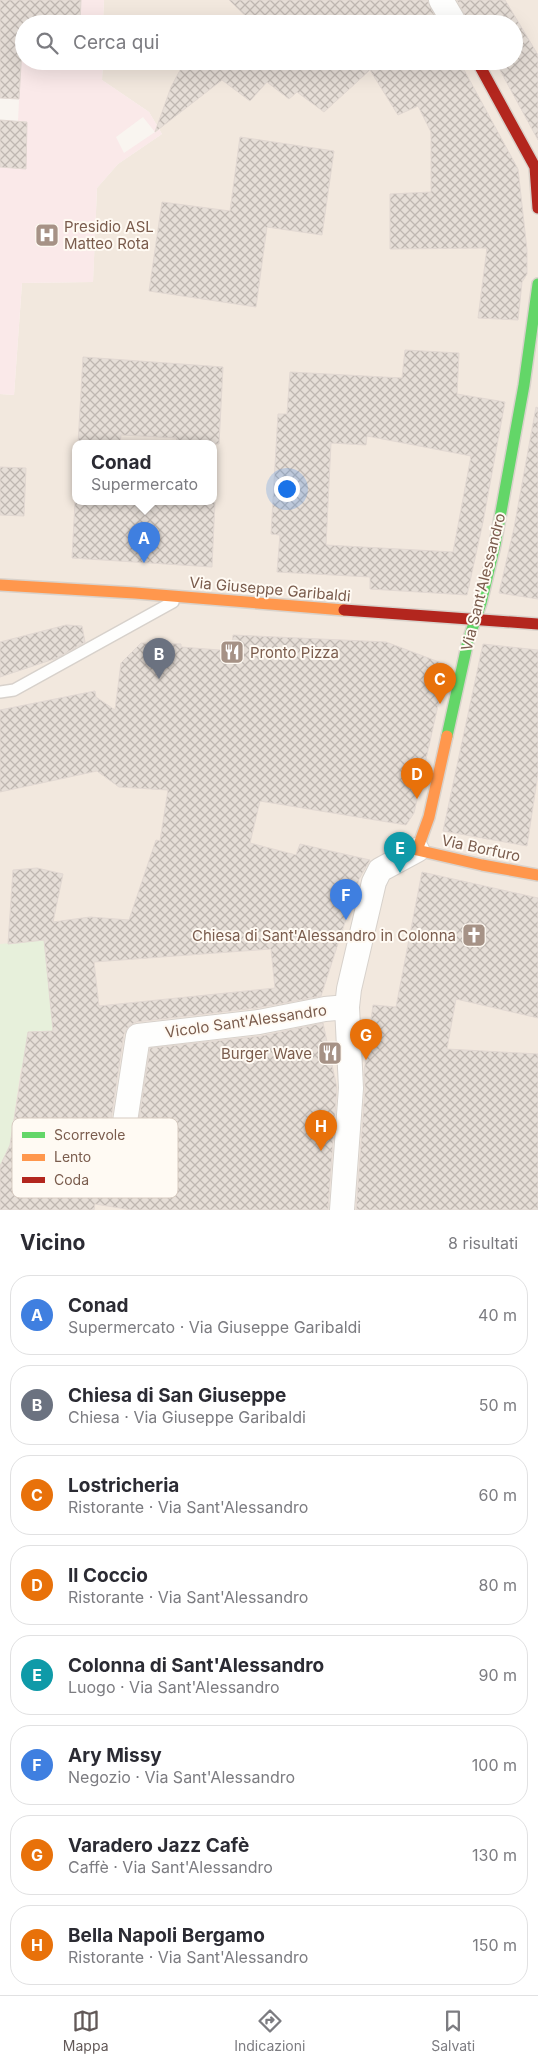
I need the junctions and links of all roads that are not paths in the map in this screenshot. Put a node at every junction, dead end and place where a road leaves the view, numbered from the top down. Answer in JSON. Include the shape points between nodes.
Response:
{"nodes":[{"id":1,"x":440,"y":0,"type":"edge"},
{"id":2,"x":449,"y":15,"type":"edge"},
{"id":3,"x":482,"y":70,"type":"edge"},
{"id":4,"x":536,"y":167,"type":"edge"},
{"id":5,"x":538,"y":208,"type":"edge"},
{"id":6,"x":538,"y":284,"type":"edge"},
{"id":7,"x":0,"y":585,"type":"edge"},
{"id":8,"x":181,"y":597,"type":"junction"},
{"id":9,"x":476,"y":620,"type":"junction"},
{"id":10,"x":538,"y":624,"type":"edge"},
{"id":11,"x":0,"y":692,"type":"edge"},
{"id":12,"x":417,"y":850,"type":"junction"},
{"id":13,"x":538,"y":875,"type":"edge"},
{"id":14,"x":347,"y":1007,"type":"junction"},
{"id":15,"x":126,"y":1118,"type":"edge"},
{"id":16,"x":342,"y":1210,"type":"edge"}],
"edges":[{"from":1,"to":2,"type":"street"},
{"from":3,"to":4,"type":"street"},
{"from":4,"to":5,"type":"street"},
{"from":6,"to":9,"type":"street","name":"Via Sant'Alessandro","via":[[530,350],[494,549]]},
{"from":7,"to":8,"type":"street","name":"Via Giuseppe Garibaldi"},
{"from":8,"to":9,"type":"street","name":"Via Giuseppe Garibaldi"},
{"from":8,"to":11,"type":"lane","via":[[14,690]]},
{"from":9,"to":10,"type":"street","name":"Via Giuseppe Garibaldi"},
{"from":9,"to":12,"type":"street","name":"Via Sant'Alessandro","via":[[468,641],[430,817]]},
{"from":12,"to":13,"type":"street","name":"Via Borfuro"},
{"from":12,"to":14,"type":"street","via":[[380,870],[374,882]]},
{"from":14,"to":15,"type":"street","name":"Vicolo Sant'Alessandro","via":[[259,1022],[138,1036]]},
{"from":14,"to":16,"type":"street","via":[[351,1088]]}]}
